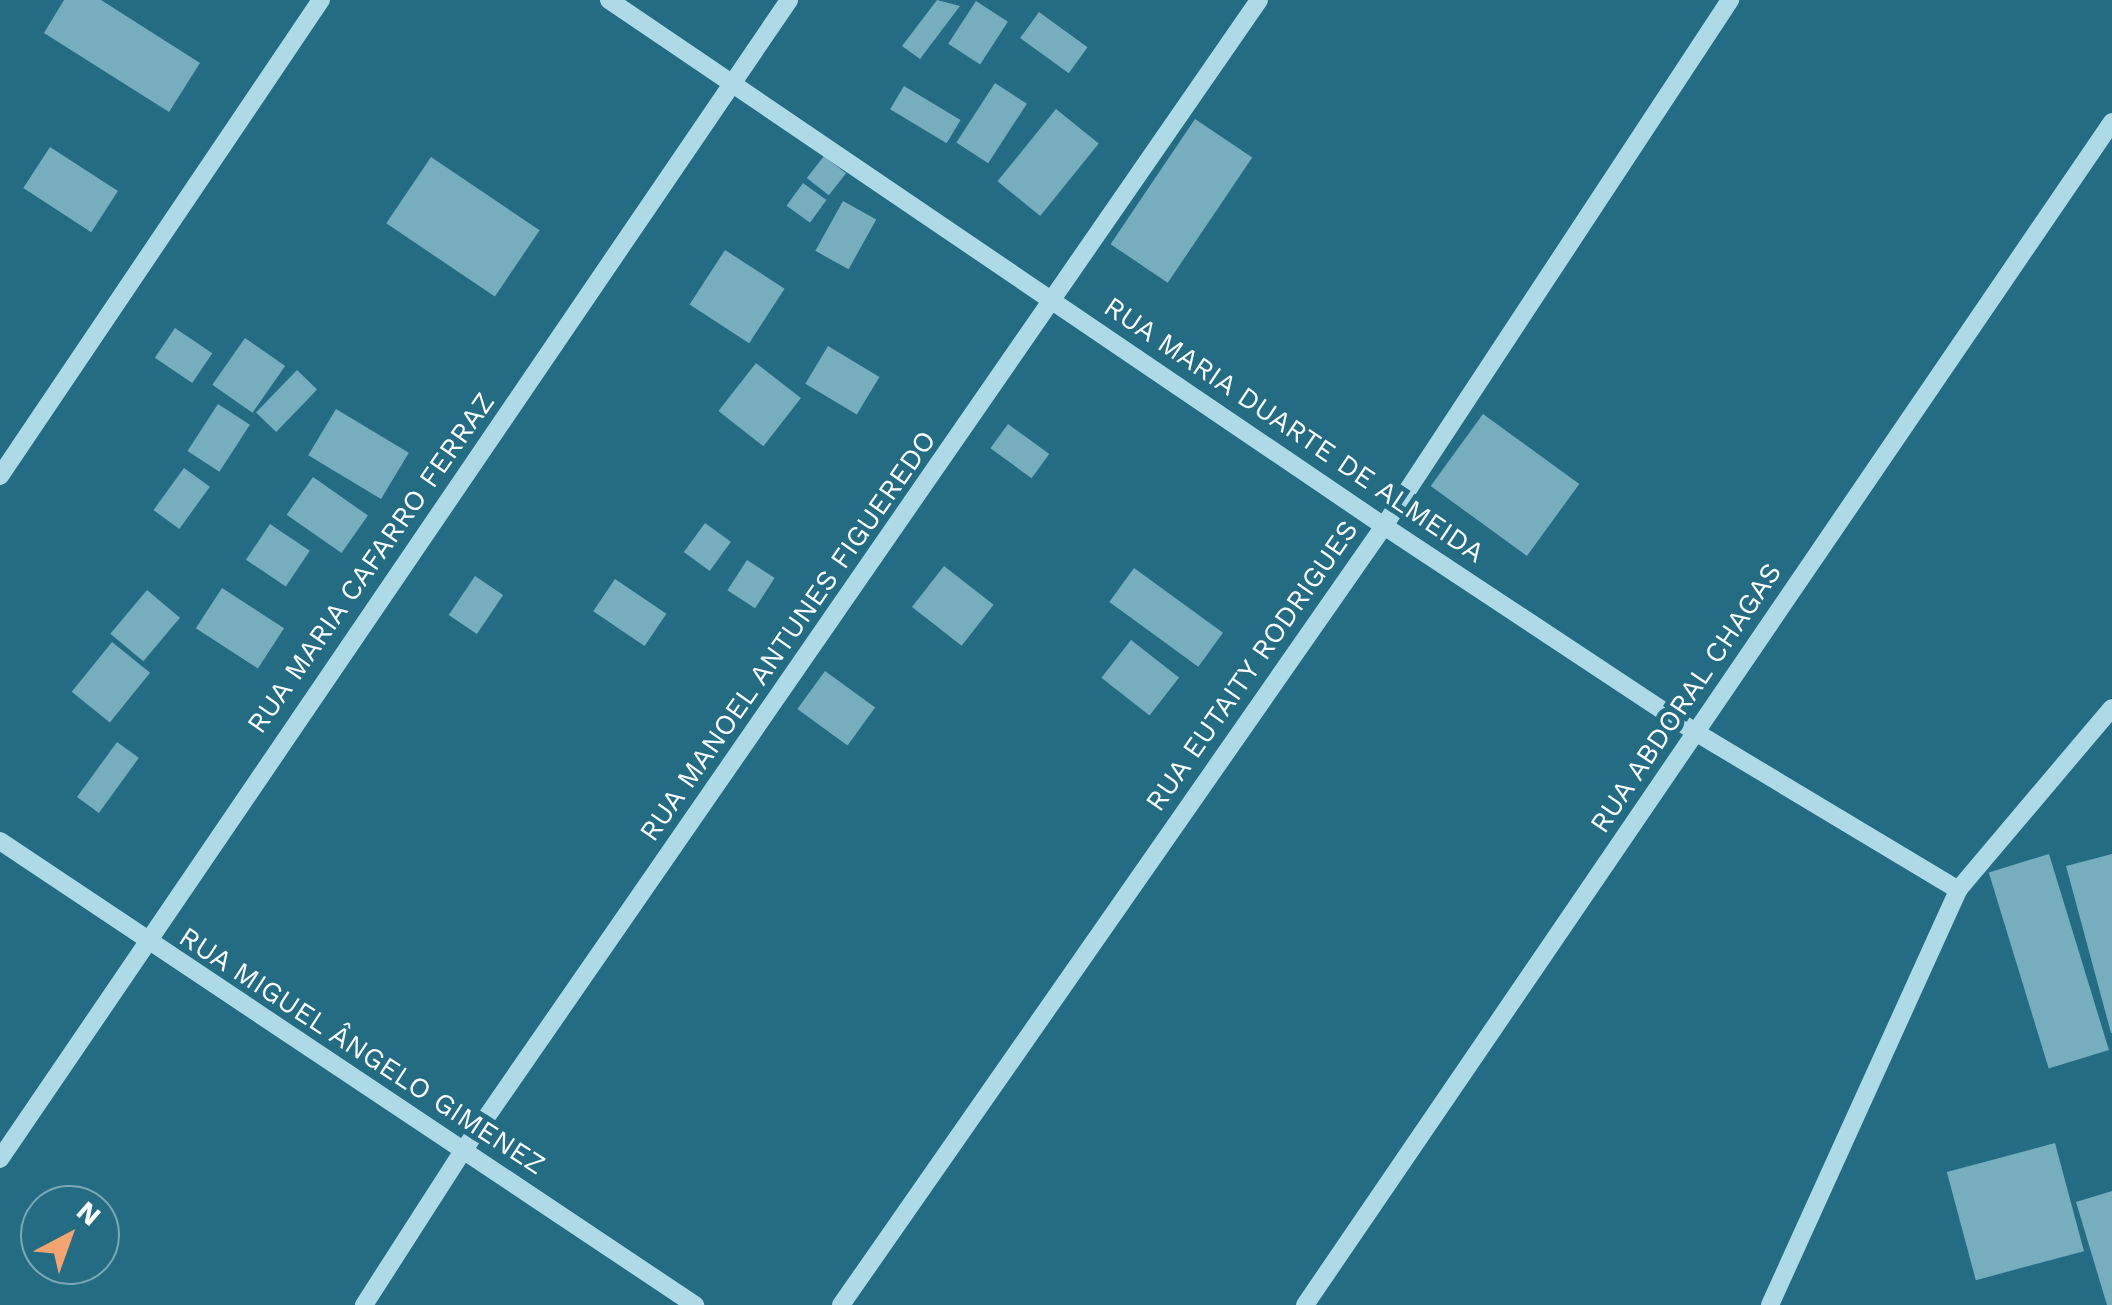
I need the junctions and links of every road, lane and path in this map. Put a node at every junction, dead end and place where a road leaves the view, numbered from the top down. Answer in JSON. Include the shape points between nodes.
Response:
{"nodes":[{"id":1,"x":322,"y":0,"type":"edge"},
{"id":2,"x":609,"y":0,"type":"edge"},
{"id":3,"x":789,"y":0,"type":"edge"},
{"id":4,"x":1259,"y":0,"type":"edge"},
{"id":5,"x":1730,"y":0,"type":"edge"},
{"id":6,"x":732,"y":86,"type":"junction"},
{"id":7,"x":2112,"y":122,"type":"edge"},
{"id":8,"x":1054,"y":301,"type":"junction"},
{"id":9,"x":0,"y":476,"type":"edge"},
{"id":10,"x":1384,"y":526,"type":"junction"},
{"id":11,"x":2112,"y":708,"type":"edge"},
{"id":12,"x":1697,"y":732,"type":"junction"},
{"id":13,"x":0,"y":840,"type":"edge"},
{"id":14,"x":1958,"y":890,"type":"junction"},
{"id":15,"x":144,"y":941,"type":"junction"},
{"id":16,"x":463,"y":1151,"type":"junction"},
{"id":17,"x":0,"y":1159,"type":"edge"},
{"id":18,"x":1780,"y":1301,"type":"edge"},
{"id":19,"x":364,"y":1305,"type":"edge"},
{"id":20,"x":696,"y":1305,"type":"edge"},
{"id":21,"x":841,"y":1305,"type":"edge"},
{"id":22,"x":1305,"y":1305,"type":"edge"}],
"edges":[{"from":1,"to":9,"type":"street"},
{"from":2,"to":6,"type":"street","name":"RUA MARIA DUARTE DE ALMEIDA"},
{"from":3,"to":6,"type":"street","name":"RUA MARIA CAFARRO FERRAZ"},
{"from":4,"to":8,"type":"street","name":"RUA MANOEL ANTUNES FIGUEREDO"},
{"from":5,"to":10,"type":"street","name":"RUA EUTAITY RODRIGUES"},
{"from":6,"to":8,"type":"street","name":"RUA MARIA DUARTE DE ALMEIDA"},
{"from":6,"to":15,"type":"street","name":"RUA MARIA CAFARRO FERRAZ"},
{"from":7,"to":12,"type":"street","name":"RUA ABDORAL CHAGAS"},
{"from":8,"to":10,"type":"street","name":"RUA MARIA DUARTE DE ALMEIDA"},
{"from":8,"to":16,"type":"street","name":"RUA MANOEL ANTUNES FIGUEREDO"},
{"from":10,"to":12,"type":"street","name":"RUA MARIA DUARTE DE ALMEIDA"},
{"from":10,"to":21,"type":"street","name":"RUA EUTAITY RODRIGUES"},
{"from":11,"to":14,"type":"street"},
{"from":12,"to":14,"type":"street","name":"RUA MARIA DUARTE DE ALMEIDA"},
{"from":12,"to":22,"type":"street","name":"RUA ABDORAL CHAGAS"},
{"from":13,"to":15,"type":"street","name":"RUA MIGUEL ÂNGELO GIMENEZ"},
{"from":14,"to":18,"type":"street"},
{"from":15,"to":16,"type":"street","name":"RUA MIGUEL ÂNGELO GIMENEZ"},
{"from":15,"to":17,"type":"street","name":"RUA MARIA CAFARRO FERRAZ"},
{"from":16,"to":19,"type":"street","name":"RUA MANOEL ANTUNES FIGUEREDO"},
{"from":16,"to":20,"type":"street","name":"RUA MIGUEL ÂNGELO GIMENEZ"}]}
